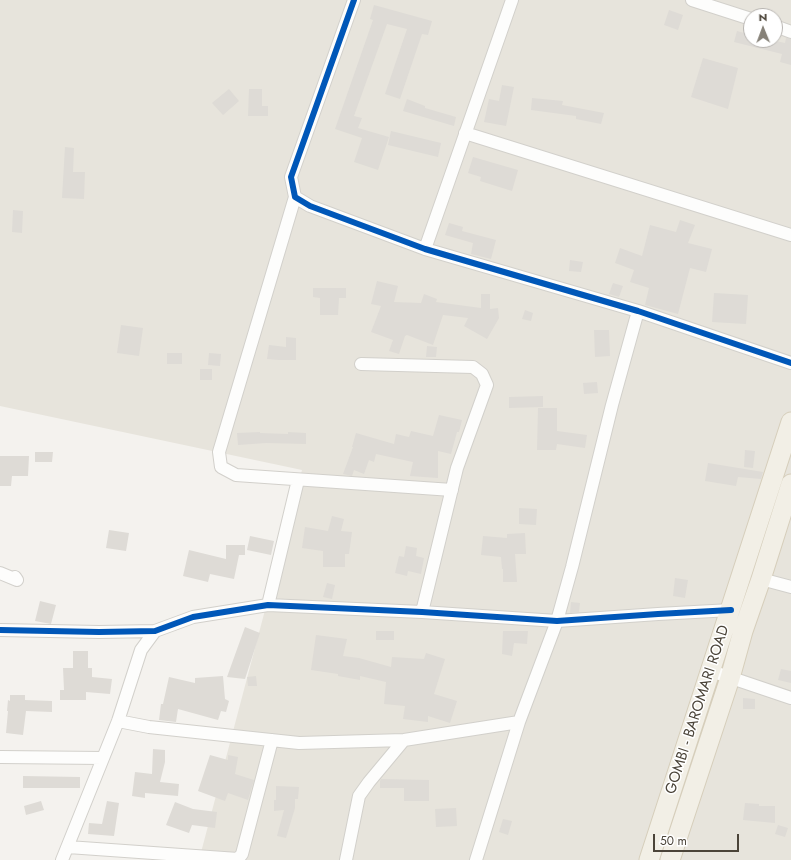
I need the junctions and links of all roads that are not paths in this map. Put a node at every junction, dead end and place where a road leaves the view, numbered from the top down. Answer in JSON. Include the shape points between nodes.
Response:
{"nodes":[{"id":1,"x":354,"y":0,"type":"edge"},
{"id":2,"x":512,"y":0,"type":"edge"},
{"id":3,"x":692,"y":0,"type":"edge"},
{"id":4,"x":743,"y":16,"type":"edge"},
{"id":5,"x":465,"y":133,"type":"junction"},
{"id":6,"x":295,"y":197,"type":"junction"},
{"id":7,"x":791,"y":236,"type":"edge"},
{"id":8,"x":425,"y":249,"type":"junction"},
{"id":9,"x":638,"y":311,"type":"junction"},
{"id":10,"x":791,"y":363,"type":"edge"},
{"id":11,"x":361,"y":364,"type":"dead end"},
{"id":12,"x":791,"y":422,"type":"edge"},
{"id":13,"x":786,"y":457,"type":"edge"},
{"id":14,"x":298,"y":480,"type":"junction"},
{"id":15,"x":791,"y":484,"type":"edge"},
{"id":16,"x":452,"y":490,"type":"junction"},
{"id":17,"x":0,"y":573,"type":"edge"},
{"id":18,"x":15,"y":577,"type":"dead end"},
{"id":19,"x":761,"y":579,"type":"junction"},
{"id":20,"x":791,"y":587,"type":"edge"},
{"id":21,"x":268,"y":605,"type":"junction"},
{"id":22,"x":731,"y":610,"type":"junction"},
{"id":23,"x":422,"y":612,"type":"junction"},
{"id":24,"x":557,"y":621,"type":"junction"},
{"id":25,"x":0,"y":630,"type":"edge"},
{"id":26,"x":155,"y":631,"type":"junction"},
{"id":27,"x":711,"y":672,"type":"junction"},
{"id":28,"x":730,"y":678,"type":"junction"},
{"id":29,"x":791,"y":698,"type":"edge"},
{"id":30,"x":118,"y":721,"type":"junction"},
{"id":31,"x":519,"y":722,"type":"junction"},
{"id":32,"x":272,"y":740,"type":"junction"},
{"id":33,"x":404,"y":740,"type":"junction"},
{"id":34,"x":0,"y":757,"type":"edge"},
{"id":35,"x":103,"y":758,"type":"junction"},
{"id":36,"x":68,"y":847,"type":"junction"},
{"id":37,"x":62,"y":860,"type":"edge"},
{"id":38,"x":346,"y":860,"type":"edge"},
{"id":39,"x":476,"y":860,"type":"edge"},
{"id":40,"x":649,"y":860,"type":"edge"},
{"id":41,"x":670,"y":860,"type":"edge"}],
"edges":[{"from":1,"to":6,"type":"street","via":[[291,177]]},
{"from":2,"to":5,"type":"street"},
{"from":3,"to":4,"type":"street"},
{"from":5,"to":7,"type":"street"},
{"from":5,"to":8,"type":"street"},
{"from":6,"to":8,"type":"street","via":[[310,206]]},
{"from":6,"to":14,"type":"street","via":[[219,452],[221,467],[236,475]]},
{"from":8,"to":9,"type":"street"},
{"from":9,"to":10,"type":"street"},
{"from":9,"to":24,"type":"street"},
{"from":11,"to":16,"type":"street","via":[[473,367],[482,374],[487,386],[457,468]]},
{"from":12,"to":13,"type":"main road","name":"GOMBI - BAROMARI ROAD"},
{"from":13,"to":22,"type":"main road","name":"GOMBI - BAROMARI ROAD"},
{"from":14,"to":16,"type":"street"},
{"from":14,"to":21,"type":"street"},
{"from":15,"to":19,"type":"main road","name":"GOMBI - BAROMARI ROAD"},
{"from":16,"to":23,"type":"street"},
{"from":17,"to":18,"type":"street","via":[[17,580]]},
{"from":19,"to":20,"type":"street"},
{"from":19,"to":28,"type":"main road","name":"GOMBI - BAROMARI ROAD"},
{"from":21,"to":23,"type":"street"},
{"from":21,"to":26,"type":"street","via":[[193,617]]},
{"from":22,"to":24,"type":"street"},
{"from":22,"to":27,"type":"main road","name":"GOMBI - BAROMARI ROAD"},
{"from":23,"to":24,"type":"street"},
{"from":24,"to":31,"type":"street"},
{"from":25,"to":26,"type":"street"},
{"from":26,"to":30,"type":"street","via":[[141,650]]},
{"from":27,"to":28,"type":"street"},
{"from":27,"to":40,"type":"main road","name":"GOMBI - BAROMARI ROAD"},
{"from":28,"to":29,"type":"street"},
{"from":28,"to":41,"type":"main road","name":"GOMBI - BAROMARI ROAD"},
{"from":30,"to":32,"type":"street","via":[[149,727]]},
{"from":30,"to":35,"type":"street"},
{"from":31,"to":33,"type":"street"},
{"from":31,"to":39,"type":"street"},
{"from":32,"to":33,"type":"street","via":[[299,743]]},
{"from":32,"to":36,"type":"street","via":[[242,854],[238,859]]},
{"from":33,"to":38,"type":"street","via":[[360,796]]},
{"from":34,"to":35,"type":"street"},
{"from":35,"to":36,"type":"street"},
{"from":36,"to":37,"type":"street"}]}
